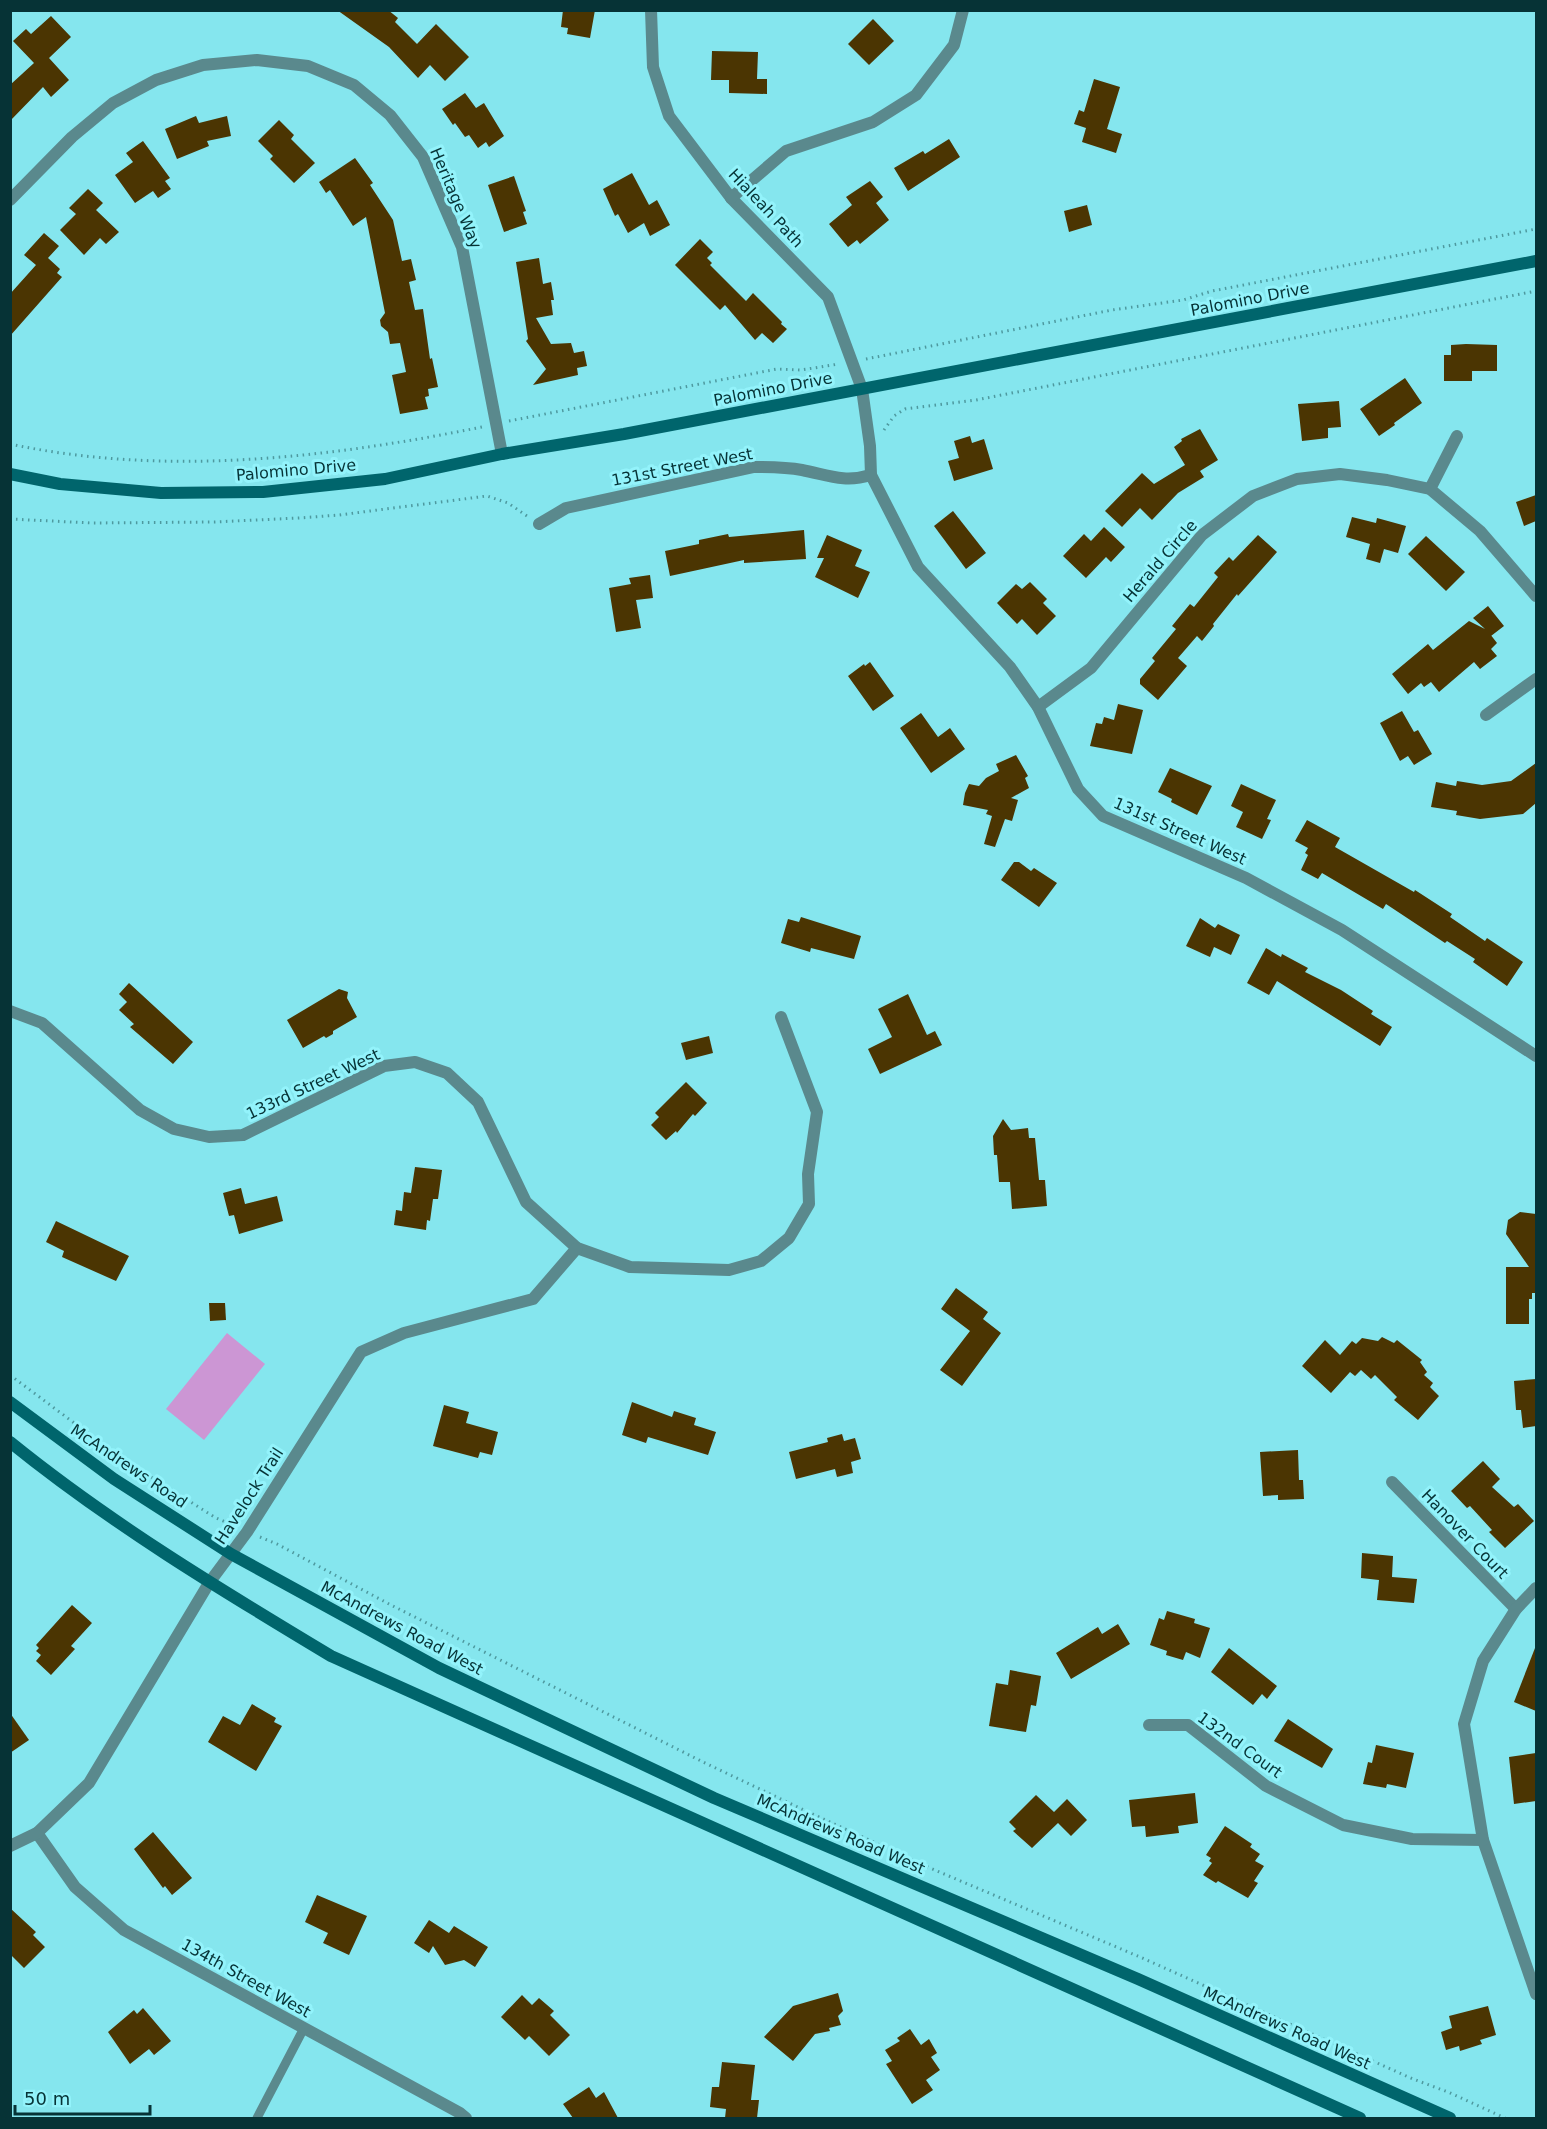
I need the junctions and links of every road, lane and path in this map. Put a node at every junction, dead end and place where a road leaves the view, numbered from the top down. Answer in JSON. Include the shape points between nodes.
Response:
{"nodes":[{"id":1,"x":651,"y":10,"type":"edge"},
{"id":2,"x":963,"y":10,"type":"edge"},
{"id":3,"x":731,"y":198,"type":"junction"},
{"id":4,"x":10,"y":200,"type":"edge"},
{"id":5,"x":1536,"y":229,"type":"edge"},
{"id":6,"x":1536,"y":261,"type":"edge"},
{"id":7,"x":1536,"y":291,"type":"edge"},
{"id":8,"x":852,"y":361,"type":"junction"},
{"id":9,"x":862,"y":389,"type":"junction"},
{"id":10,"x":496,"y":424,"type":"junction"},
{"id":11,"x":1457,"y":436,"type":"dead end"},
{"id":12,"x":10,"y":444,"type":"edge"},
{"id":13,"x":870,"y":446,"type":"junction"},
{"id":14,"x":502,"y":454,"type":"junction"},
{"id":15,"x":10,"y":474,"type":"edge"},
{"id":16,"x":871,"y":475,"type":"junction"},
{"id":17,"x":1430,"y":489,"type":"junction"},
{"id":18,"x":10,"y":519,"type":"edge"},
{"id":19,"x":539,"y":524,"type":"joint"},
{"id":20,"x":1536,"y":596,"type":"edge"},
{"id":21,"x":1536,"y":679,"type":"edge"},
{"id":22,"x":1038,"y":706,"type":"junction"},
{"id":23,"x":1486,"y":715,"type":"dead end"},
{"id":24,"x":10,"y":1011,"type":"edge"},
{"id":25,"x":781,"y":1017,"type":"dead end"},
{"id":26,"x":1536,"y":1056,"type":"edge"},
{"id":27,"x":577,"y":1248,"type":"junction"},
{"id":28,"x":10,"y":1375,"type":"edge"},
{"id":29,"x":10,"y":1402,"type":"edge"},
{"id":30,"x":10,"y":1442,"type":"edge"},
{"id":31,"x":1392,"y":1482,"type":"dead end"},
{"id":32,"x":247,"y":1532,"type":"junction"},
{"id":33,"x":231,"y":1554,"type":"junction"},
{"id":34,"x":209,"y":1583,"type":"junction"},
{"id":35,"x":1536,"y":1588,"type":"edge"},
{"id":36,"x":1516,"y":1609,"type":"junction"},
{"id":37,"x":1149,"y":1725,"type":"dead end"},
{"id":38,"x":37,"y":1833,"type":"junction"},
{"id":39,"x":1483,"y":1840,"type":"junction"},
{"id":40,"x":10,"y":1846,"type":"edge"},
{"id":41,"x":1536,"y":1994,"type":"edge"},
{"id":42,"x":304,"y":2028,"type":"junction"},
{"id":43,"x":257,"y":2118,"type":"edge"},
{"id":44,"x":466,"y":2118,"type":"edge"},
{"id":45,"x":1360,"y":2118,"type":"edge"},
{"id":46,"x":1450,"y":2118,"type":"edge"},
{"id":47,"x":1505,"y":2118,"type":"edge"}],
"edges":[{"from":1,"to":3,"type":"street","name":"Hialeah Path","via":[[652,67],[669,116]]},
{"from":2,"to":3,"type":"street","via":[[954,45],[916,95],[873,122],[786,151]]},
{"from":3,"to":8,"type":"street","name":"Hialeah Path","via":[[828,297]]},
{"from":4,"to":10,"type":"street","name":"Heritage Way","via":[[112,103],[156,80],[203,65],[257,60],[308,66],[354,86],[390,115],[423,158],[462,247]]},
{"from":5,"to":8,"type":"path"},
{"from":6,"to":9,"type":"main road","name":"Palomino Drive"},
{"from":7,"to":13,"type":"path","via":[[976,400],[905,409],[894,416]]},
{"from":8,"to":9,"type":"street","name":"Hialeah Path"},
{"from":8,"to":10,"type":"path","via":[[801,370],[768,370]]},
{"from":9,"to":13,"type":"street","name":"131st Street West"},
{"from":9,"to":14,"type":"main road","name":"Palomino Drive"},
{"from":10,"to":12,"type":"path","via":[[368,447],[196,461],[131,460]]},
{"from":10,"to":14,"type":"street","name":"Heritage Way"},
{"from":11,"to":17,"type":"street"},
{"from":13,"to":16,"type":"street","name":"131st Street West"},
{"from":14,"to":15,"type":"main road","name":"Palomino Drive","via":[[385,479],[263,492],[161,493],[60,484]]},
{"from":16,"to":19,"type":"street","name":"131st Street West","via":[[834,479],[803,470],[754,468],[566,508]]},
{"from":16,"to":22,"type":"street","name":"131st Street West","via":[[918,567],[1010,667]]},
{"from":17,"to":20,"type":"street","name":"Herald Circle","via":[[1480,531]]},
{"from":17,"to":22,"type":"street","name":"Herald Circle","via":[[1340,474],[1297,479],[1253,496],[1202,535],[1090,668]]},
{"from":18,"to":19,"type":"path","via":[[214,522],[299,518],[487,496],[508,503]]},
{"from":21,"to":23,"type":"street"},
{"from":22,"to":26,"type":"street","name":"131st Street West","via":[[1078,789],[1103,816],[1246,879],[1342,930]]},
{"from":24,"to":27,"type":"street","name":"133rd Street West","via":[[42,1023],[140,1110],[174,1129],[209,1137],[243,1135],[384,1066],[415,1062],[447,1073],[478,1102],[526,1203]]},
{"from":25,"to":27,"type":"street","via":[[817,1113],[808,1174],[809,1204],[789,1238],[761,1261],[729,1270],[630,1267]]},
{"from":27,"to":32,"type":"street","name":"Havelock Trail","via":[[533,1299],[404,1334],[361,1352]]},
{"from":28,"to":32,"type":"path","via":[[122,1458],[216,1518]]},
{"from":29,"to":33,"type":"main road","name":"McAndrews Road","via":[[114,1479]]},
{"from":30,"to":34,"type":"main road","via":[[60,1483]]},
{"from":31,"to":36,"type":"street","name":"Hanover Court"},
{"from":32,"to":33,"type":"street","name":"Havelock Trail"},
{"from":32,"to":47,"type":"path","via":[[681,1752],[806,1811]]},
{"from":33,"to":34,"type":"street","name":"Havelock Trail"},
{"from":33,"to":46,"type":"main road","name":"McAndrews Road West","via":[[439,1668],[714,1798],[1138,1979]]},
{"from":34,"to":38,"type":"street","name":"Havelock Trail","via":[[89,1783]]},
{"from":34,"to":45,"type":"main road","via":[[331,1656]]},
{"from":35,"to":36,"type":"street"},
{"from":36,"to":39,"type":"street","via":[[1483,1661],[1464,1724]]},
{"from":37,"to":39,"type":"street","name":"132nd Court","via":[[1188,1725],[1266,1786],[1343,1825],[1412,1839]]},
{"from":38,"to":40,"type":"street","name":"Havelock Trail"},
{"from":38,"to":42,"type":"street","name":"134th Street West","via":[[75,1887],[124,1930]]},
{"from":39,"to":41,"type":"street"},
{"from":42,"to":43,"type":"lane"},
{"from":42,"to":44,"type":"street","name":"134th Street West"}]}
